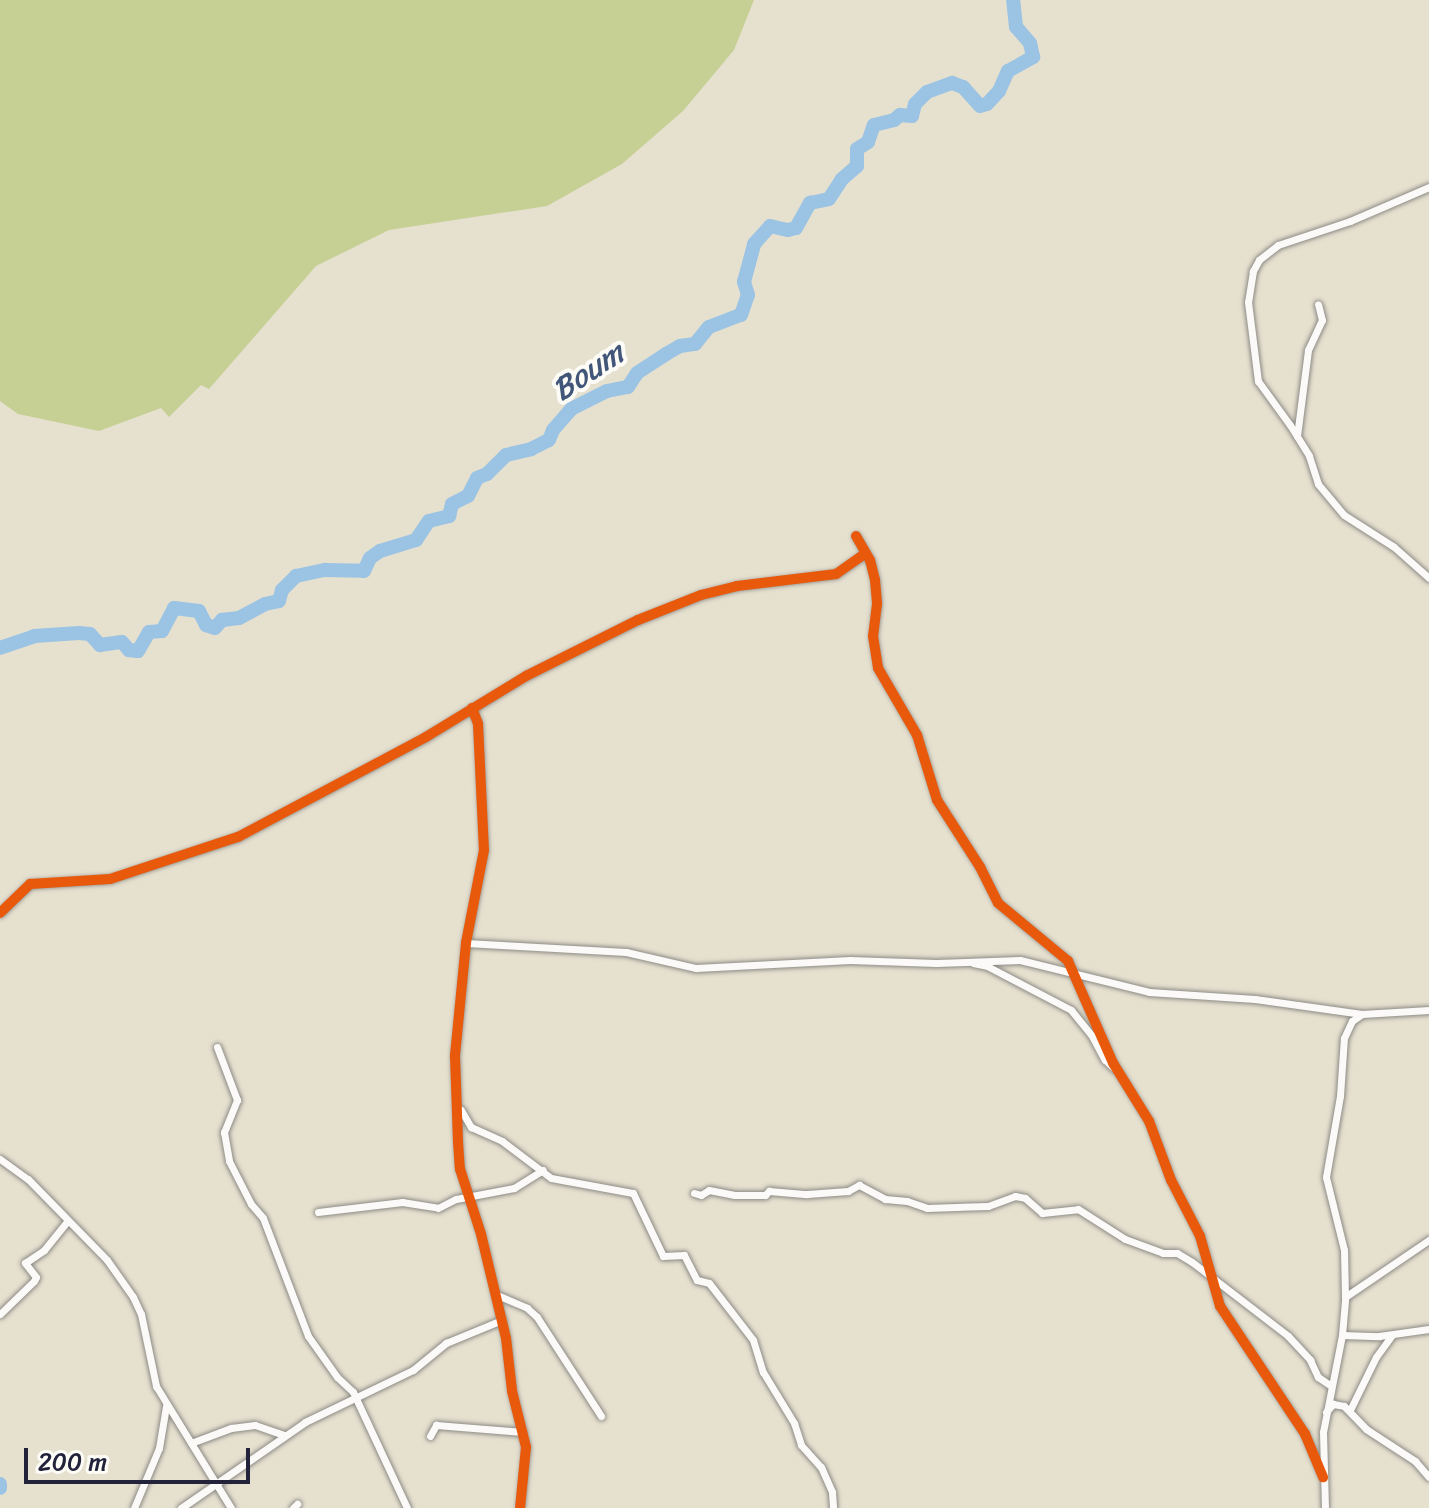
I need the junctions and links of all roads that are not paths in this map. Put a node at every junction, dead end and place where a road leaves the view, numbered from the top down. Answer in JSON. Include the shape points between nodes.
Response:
{"nodes":[{"id":1,"x":1429,"y":187,"type":"edge"},
{"id":2,"x":1318,"y":304,"type":"dead end"},
{"id":3,"x":1297,"y":436,"type":"junction"},
{"id":4,"x":856,"y":536,"type":"dead end"},
{"id":5,"x":865,"y":554,"type":"junction"},
{"id":6,"x":1429,"y":578,"type":"edge"},
{"id":7,"x":472,"y":708,"type":"junction"},
{"id":8,"x":0,"y":913,"type":"edge"},
{"id":9,"x":466,"y":943,"type":"junction"},
{"id":10,"x":963,"y":961,"type":"junction"},
{"id":11,"x":1073,"y":975,"type":"junction"},
{"id":12,"x":1429,"y":1010,"type":"edge"},
{"id":13,"x":1341,"y":1011,"type":"junction"},
{"id":14,"x":1362,"y":1014,"type":"junction"},
{"id":15,"x":1350,"y":1023,"type":"junction"},
{"id":16,"x":217,"y":1047,"type":"dead end"},
{"id":17,"x":1116,"y":1068,"type":"junction"},
{"id":18,"x":459,"y":1109,"type":"junction"},
{"id":19,"x":0,"y":1159,"type":"edge"},
{"id":20,"x":543,"y":1170,"type":"junction"},
{"id":21,"x":694,"y":1193,"type":"dead end"},
{"id":22,"x":469,"y":1198,"type":"junction"},
{"id":23,"x":318,"y":1212,"type":"dead end"},
{"id":24,"x":67,"y":1222,"type":"junction"},
{"id":25,"x":1429,"y":1240,"type":"edge"},
{"id":26,"x":1209,"y":1275,"type":"junction"},
{"id":27,"x":496,"y":1294,"type":"junction"},
{"id":28,"x":1345,"y":1297,"type":"junction"},
{"id":29,"x":0,"y":1314,"type":"edge"},
{"id":30,"x":502,"y":1320,"type":"junction"},
{"id":31,"x":1429,"y":1329,"type":"edge"},
{"id":32,"x":1342,"y":1335,"type":"junction"},
{"id":33,"x":1392,"y":1335,"type":"junction"},
{"id":34,"x":1330,"y":1385,"type":"junction"},
{"id":35,"x":355,"y":1396,"type":"junction"},
{"id":36,"x":1354,"y":1397,"type":"junction"},
{"id":37,"x":1339,"y":1403,"type":"junction"},
{"id":38,"x":166,"y":1406,"type":"junction"},
{"id":39,"x":1350,"y":1410,"type":"junction"},
{"id":40,"x":1325,"y":1413,"type":"junction"},
{"id":41,"x":601,"y":1416,"type":"dead end"},
{"id":42,"x":523,"y":1432,"type":"junction"},
{"id":43,"x":284,"y":1435,"type":"junction"},
{"id":44,"x":430,"y":1436,"type":"dead end"},
{"id":45,"x":191,"y":1443,"type":"junction"},
{"id":46,"x":1323,"y":1477,"type":"junction"},
{"id":47,"x":1429,"y":1477,"type":"edge"},
{"id":48,"x":216,"y":1486,"type":"junction"},
{"id":49,"x":134,"y":1508,"type":"edge"},
{"id":50,"x":181,"y":1508,"type":"edge"},
{"id":51,"x":231,"y":1508,"type":"edge"},
{"id":52,"x":407,"y":1508,"type":"edge"},
{"id":53,"x":520,"y":1508,"type":"edge"},
{"id":54,"x":833,"y":1508,"type":"edge"},
{"id":55,"x":1325,"y":1508,"type":"edge"}],
"edges":[{"from":1,"to":3,"type":"street","via":[[1278,245],[1253,271],[1249,316],[1258,381]]},
{"from":2,"to":3,"type":"street","via":[[1322,320],[1308,350]]},
{"from":3,"to":6,"type":"street","via":[[1326,497]]},
{"from":4,"to":5,"type":"street"},
{"from":5,"to":7,"type":"street","via":[[836,574],[737,586],[638,620]]},
{"from":5,"to":11,"type":"street","via":[[875,580],[878,668],[917,735],[937,800],[998,903],[1068,961]]},
{"from":7,"to":8,"type":"street","via":[[238,837],[110,879],[30,884]]},
{"from":7,"to":9,"type":"street","via":[[478,724],[484,850]]},
{"from":9,"to":10,"type":"street","via":[[626,952],[696,968]]},
{"from":9,"to":18,"type":"street","via":[[455,1056]]},
{"from":10,"to":11,"type":"street","via":[[1020,960]]},
{"from":10,"to":17,"type":"street","via":[[987,966],[1071,1010]]},
{"from":11,"to":13,"type":"street","via":[[1149,992]]},
{"from":11,"to":17,"type":"street"},
{"from":12,"to":14,"type":"street"},
{"from":13,"to":14,"type":"street"},
{"from":13,"to":15,"type":"street"},
{"from":14,"to":15,"type":"street"},
{"from":15,"to":28,"type":"street","via":[[1325,1184],[1344,1250]]},
{"from":16,"to":35,"type":"street","via":[[237,1100],[224,1132],[229,1161],[263,1218],[308,1336]]},
{"from":17,"to":26,"type":"street","via":[[1149,1121],[1200,1236]]},
{"from":18,"to":20,"type":"street","via":[[471,1127]]},
{"from":18,"to":22,"type":"street","via":[[460,1169]]},
{"from":19,"to":24,"type":"street","via":[[28,1179]]},
{"from":20,"to":22,"type":"street","via":[[514,1188]]},
{"from":20,"to":54,"type":"street","via":[[565,1183],[633,1193],[663,1256],[684,1255],[697,1280],[709,1283],[753,1340],[763,1372],[801,1445],[821,1467]]},
{"from":21,"to":26,"type":"street","via":[[807,1194],[848,1191],[859,1185],[885,1199],[943,1208],[988,1206],[1015,1196],[1042,1213],[1078,1209],[1125,1239],[1177,1253]]},
{"from":22,"to":23,"type":"street","via":[[438,1208],[402,1202]]},
{"from":22,"to":27,"type":"street"},
{"from":24,"to":29,"type":"street","via":[[25,1263],[36,1277]]},
{"from":24,"to":38,"type":"street","via":[[107,1260],[133,1297]]},
{"from":25,"to":28,"type":"street"},
{"from":26,"to":34,"type":"street","via":[[1288,1336]]},
{"from":26,"to":46,"type":"street","via":[[1220,1306],[1305,1434]]},
{"from":27,"to":30,"type":"street"},
{"from":27,"to":41,"type":"street","via":[[537,1317]]},
{"from":28,"to":32,"type":"street"},
{"from":30,"to":35,"type":"street","via":[[446,1343],[413,1370]]},
{"from":30,"to":42,"type":"street"},
{"from":31,"to":33,"type":"street"},
{"from":32,"to":33,"type":"street"},
{"from":32,"to":34,"type":"street"},
{"from":33,"to":36,"type":"street"},
{"from":34,"to":40,"type":"street"},
{"from":35,"to":43,"type":"street"},
{"from":35,"to":52,"type":"street"},
{"from":36,"to":37,"type":"street"},
{"from":36,"to":39,"type":"street"},
{"from":37,"to":39,"type":"street"},
{"from":37,"to":40,"type":"street"},
{"from":38,"to":45,"type":"street"},
{"from":38,"to":49,"type":"street","via":[[159,1448]]},
{"from":39,"to":47,"type":"street","via":[[1366,1429],[1415,1461]]},
{"from":40,"to":46,"type":"street"},
{"from":42,"to":44,"type":"street","via":[[436,1425]]},
{"from":42,"to":53,"type":"street"},
{"from":43,"to":45,"type":"street","via":[[255,1425]]},
{"from":43,"to":48,"type":"street"},
{"from":45,"to":48,"type":"street"},
{"from":46,"to":55,"type":"street"},
{"from":48,"to":50,"type":"street"},
{"from":48,"to":51,"type":"street"}]}
